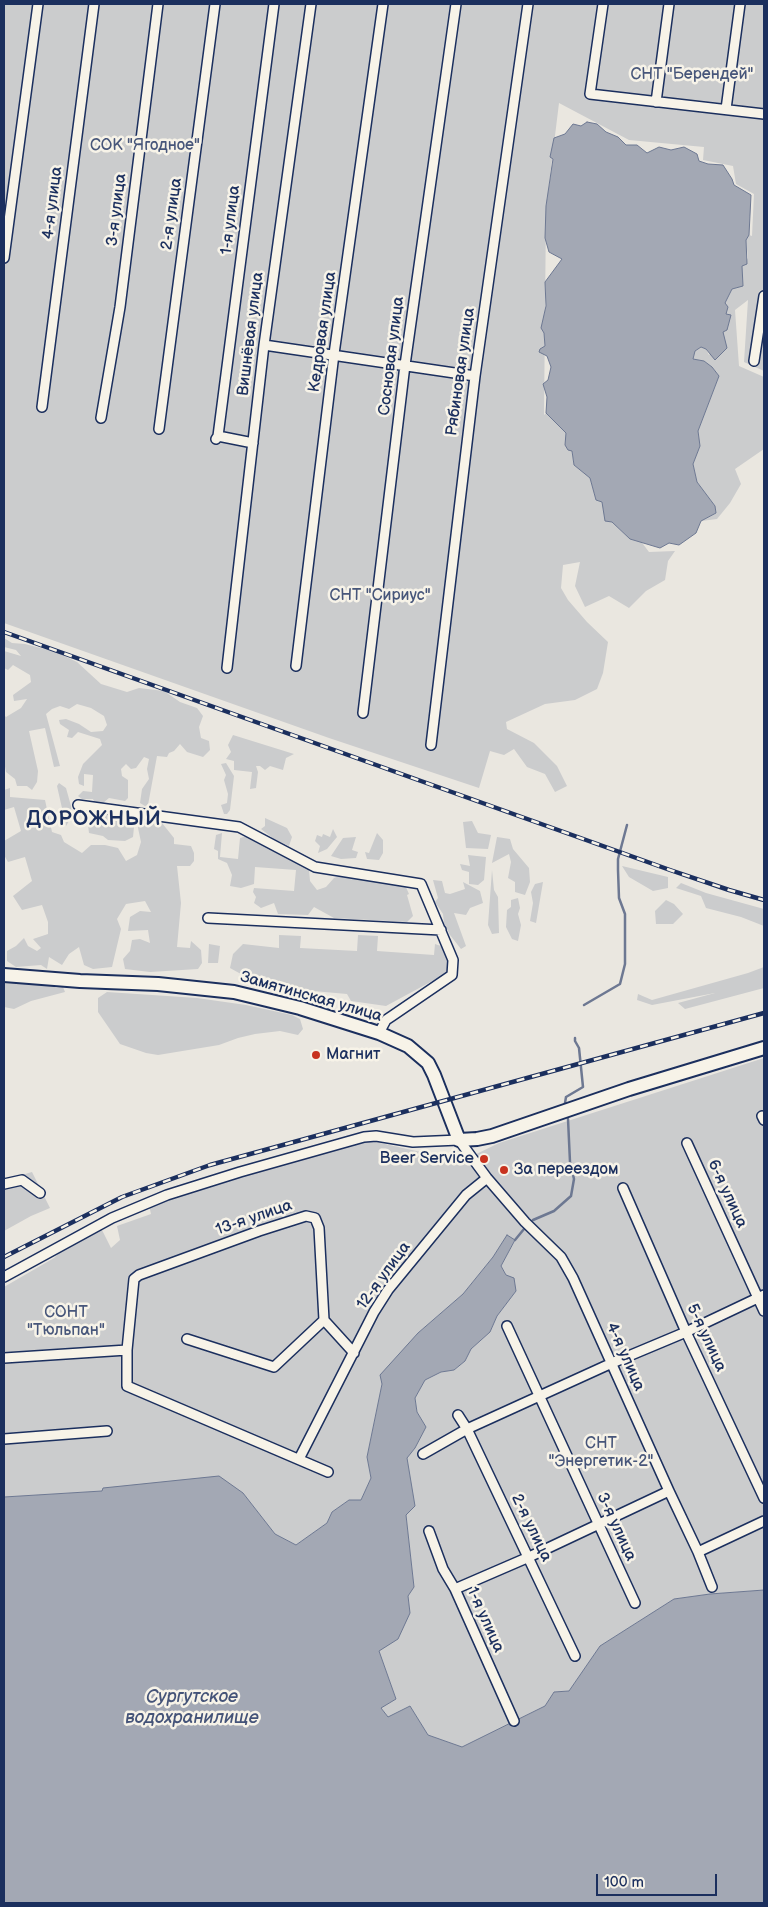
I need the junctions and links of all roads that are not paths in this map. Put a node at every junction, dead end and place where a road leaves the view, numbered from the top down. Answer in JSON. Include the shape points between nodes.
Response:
{"nodes":[{"id":1,"x":38,"y":4,"type":"edge"},
{"id":2,"x":94,"y":4,"type":"edge"},
{"id":3,"x":158,"y":4,"type":"edge"},
{"id":4,"x":215,"y":4,"type":"edge"},
{"id":5,"x":274,"y":4,"type":"edge"},
{"id":6,"x":311,"y":4,"type":"edge"},
{"id":7,"x":383,"y":4,"type":"edge"},
{"id":8,"x":456,"y":4,"type":"edge"},
{"id":9,"x":528,"y":4,"type":"edge"},
{"id":10,"x":602,"y":4,"type":"edge"},
{"id":11,"x":670,"y":4,"type":"edge"},
{"id":12,"x":740,"y":4,"type":"edge"},
{"id":13,"x":656,"y":102,"type":"junction"},
{"id":14,"x":726,"y":109,"type":"junction"},
{"id":15,"x":764,"y":114,"type":"edge"},
{"id":16,"x":4,"y":258,"type":"edge"},
{"id":17,"x":764,"y":296,"type":"edge"},
{"id":18,"x":264,"y":345,"type":"junction"},
{"id":19,"x":334,"y":354,"type":"junction"},
{"id":20,"x":754,"y":361,"type":"dead end"},
{"id":21,"x":405,"y":365,"type":"junction"},
{"id":22,"x":475,"y":376,"type":"junction"},
{"id":23,"x":42,"y":407,"type":"dead end"},
{"id":24,"x":101,"y":418,"type":"dead end"},
{"id":25,"x":158,"y":429,"type":"dead end"},
{"id":26,"x":253,"y":443,"type":"junction"},
{"id":27,"x":296,"y":666,"type":"dead end"},
{"id":28,"x":227,"y":668,"type":"dead end"},
{"id":29,"x":362,"y":713,"type":"dead end"},
{"id":30,"x":431,"y":745,"type":"dead end"},
{"id":31,"x":78,"y":805,"type":"dead end"},
{"id":32,"x":208,"y":918,"type":"dead end"},
{"id":33,"x":441,"y":930,"type":"junction"},
{"id":34,"x":4,"y":975,"type":"edge"},
{"id":35,"x":380,"y":1033,"type":"junction"},
{"id":36,"x":764,"y":1048,"type":"edge"},
{"id":37,"x":460,"y":1140,"type":"junction"},
{"id":38,"x":688,"y":1144,"type":"dead end"},
{"id":39,"x":486,"y":1178,"type":"junction"},
{"id":40,"x":4,"y":1184,"type":"edge"},
{"id":41,"x":623,"y":1188,"type":"dead end"},
{"id":42,"x":40,"y":1193,"type":"dead end"},
{"id":43,"x":4,"y":1277,"type":"edge"},
{"id":44,"x":761,"y":1296,"type":"edge"},
{"id":45,"x":764,"y":1311,"type":"edge"},
{"id":46,"x":324,"y":1320,"type":"junction"},
{"id":47,"x":507,"y":1326,"type":"dead end"},
{"id":48,"x":686,"y":1332,"type":"junction"},
{"id":49,"x":187,"y":1339,"type":"dead end"},
{"id":50,"x":128,"y":1350,"type":"junction"},
{"id":51,"x":354,"y":1353,"type":"junction"},
{"id":52,"x":4,"y":1358,"type":"edge"},
{"id":53,"x":612,"y":1363,"type":"junction"},
{"id":54,"x":539,"y":1396,"type":"junction"},
{"id":55,"x":458,"y":1415,"type":"dead end"},
{"id":56,"x":467,"y":1429,"type":"junction"},
{"id":57,"x":107,"y":1431,"type":"dead end"},
{"id":58,"x":4,"y":1439,"type":"edge"},
{"id":59,"x":423,"y":1454,"type":"dead end"},
{"id":60,"x":299,"y":1459,"type":"junction"},
{"id":61,"x":328,"y":1472,"type":"dead end"},
{"id":62,"x":669,"y":1491,"type":"junction"},
{"id":63,"x":764,"y":1498,"type":"edge"},
{"id":64,"x":764,"y":1521,"type":"edge"},
{"id":65,"x":598,"y":1526,"type":"junction"},
{"id":66,"x":429,"y":1531,"type":"dead end"},
{"id":67,"x":698,"y":1552,"type":"junction"},
{"id":68,"x":529,"y":1557,"type":"junction"},
{"id":69,"x":712,"y":1587,"type":"dead end"},
{"id":70,"x":455,"y":1589,"type":"junction"},
{"id":71,"x":636,"y":1603,"type":"dead end"},
{"id":72,"x":575,"y":1656,"type":"dead end"},
{"id":73,"x":514,"y":1721,"type":"dead end"}],
"edges":[{"from":1,"to":16,"type":"street"},
{"from":2,"to":23,"type":"street","name":"4-я улица"},
{"from":3,"to":24,"type":"street","name":"3-я улица","via":[[120,307]]},
{"from":4,"to":25,"type":"street","name":"2-я улица"},
{"from":5,"to":26,"type":"street","name":"1-я улица","via":[[217,438]]},
{"from":6,"to":18,"type":"street","name":"Вишнёвая улица"},
{"from":7,"to":19,"type":"street","name":"Кедровая улица"},
{"from":8,"to":21,"type":"street","name":"Сосновая улица"},
{"from":9,"to":22,"type":"street","name":"Рябиновая улица"},
{"from":10,"to":13,"type":"street","via":[[590,94]]},
{"from":11,"to":13,"type":"street"},
{"from":12,"to":14,"type":"street"},
{"from":13,"to":14,"type":"street"},
{"from":14,"to":15,"type":"street"},
{"from":17,"to":20,"type":"street"},
{"from":18,"to":19,"type":"street"},
{"from":18,"to":26,"type":"street","name":"Вишнёвая улица"},
{"from":19,"to":21,"type":"street"},
{"from":19,"to":27,"type":"street","name":"Кедровая улица"},
{"from":21,"to":22,"type":"street"},
{"from":21,"to":29,"type":"street","name":"Сосновая улица"},
{"from":22,"to":30,"type":"street","name":"Рябиновая улица"},
{"from":26,"to":28,"type":"street","name":"Вишнёвая улица"},
{"from":31,"to":33,"type":"street","via":[[239,827],[315,867],[421,884]]},
{"from":32,"to":33,"type":"street"},
{"from":33,"to":35,"type":"street","via":[[453,960],[452,975],[386,1020]]},
{"from":34,"to":35,"type":"street","name":"Замятинская улица","via":[[234,992]]},
{"from":35,"to":37,"type":"street","name":"Замятинская улица","via":[[408,1046],[428,1063]]},
{"from":36,"to":37,"type":"street","via":[[492,1136]]},
{"from":37,"to":39,"type":"street","name":"4-я улица"},
{"from":37,"to":43,"type":"street","via":[[413,1142],[364,1137],[240,1172],[167,1195],[112,1218]]},
{"from":38,"to":44,"type":"street","name":"6-я улица"},
{"from":39,"to":51,"type":"street","name":"12-я улица","via":[[466,1195],[388,1290]]},
{"from":39,"to":53,"type":"street","name":"4-я улица","via":[[561,1257]]},
{"from":40,"to":42,"type":"street","via":[[22,1180]]},
{"from":41,"to":48,"type":"street","name":"5-я улица"},
{"from":44,"to":45,"type":"street","name":"6-я улица"},
{"from":44,"to":48,"type":"street"},
{"from":46,"to":49,"type":"street","via":[[274,1367]]},
{"from":46,"to":50,"type":"street","name":"13-я улица","via":[[319,1228],[315,1218],[306,1216],[139,1274],[134,1279]]},
{"from":46,"to":51,"type":"street"},
{"from":47,"to":54,"type":"street","name":"3-я улица"},
{"from":48,"to":53,"type":"street"},
{"from":48,"to":63,"type":"street","name":"5-я улица"},
{"from":50,"to":52,"type":"street"},
{"from":50,"to":60,"type":"street","via":[[127,1386]]},
{"from":51,"to":60,"type":"street","name":"12-я улица"},
{"from":53,"to":54,"type":"street"},
{"from":53,"to":62,"type":"street","name":"4-я улица"},
{"from":54,"to":56,"type":"street"},
{"from":54,"to":65,"type":"street","name":"3-я улица"},
{"from":55,"to":56,"type":"street","name":"2-я улица"},
{"from":56,"to":59,"type":"street"},
{"from":56,"to":68,"type":"street","name":"2-я улица"},
{"from":57,"to":58,"type":"street"},
{"from":60,"to":61,"type":"street"},
{"from":62,"to":65,"type":"street"},
{"from":62,"to":67,"type":"street","name":"4-я улица"},
{"from":64,"to":67,"type":"street"},
{"from":65,"to":68,"type":"street"},
{"from":65,"to":71,"type":"street","name":"3-я улица"},
{"from":66,"to":70,"type":"street","name":"1-я улица","via":[[443,1570]]},
{"from":67,"to":69,"type":"street","name":"4-я улица"},
{"from":68,"to":70,"type":"street"},
{"from":68,"to":72,"type":"street","name":"2-я улица"},
{"from":70,"to":73,"type":"street","name":"1-я улица"}]}
